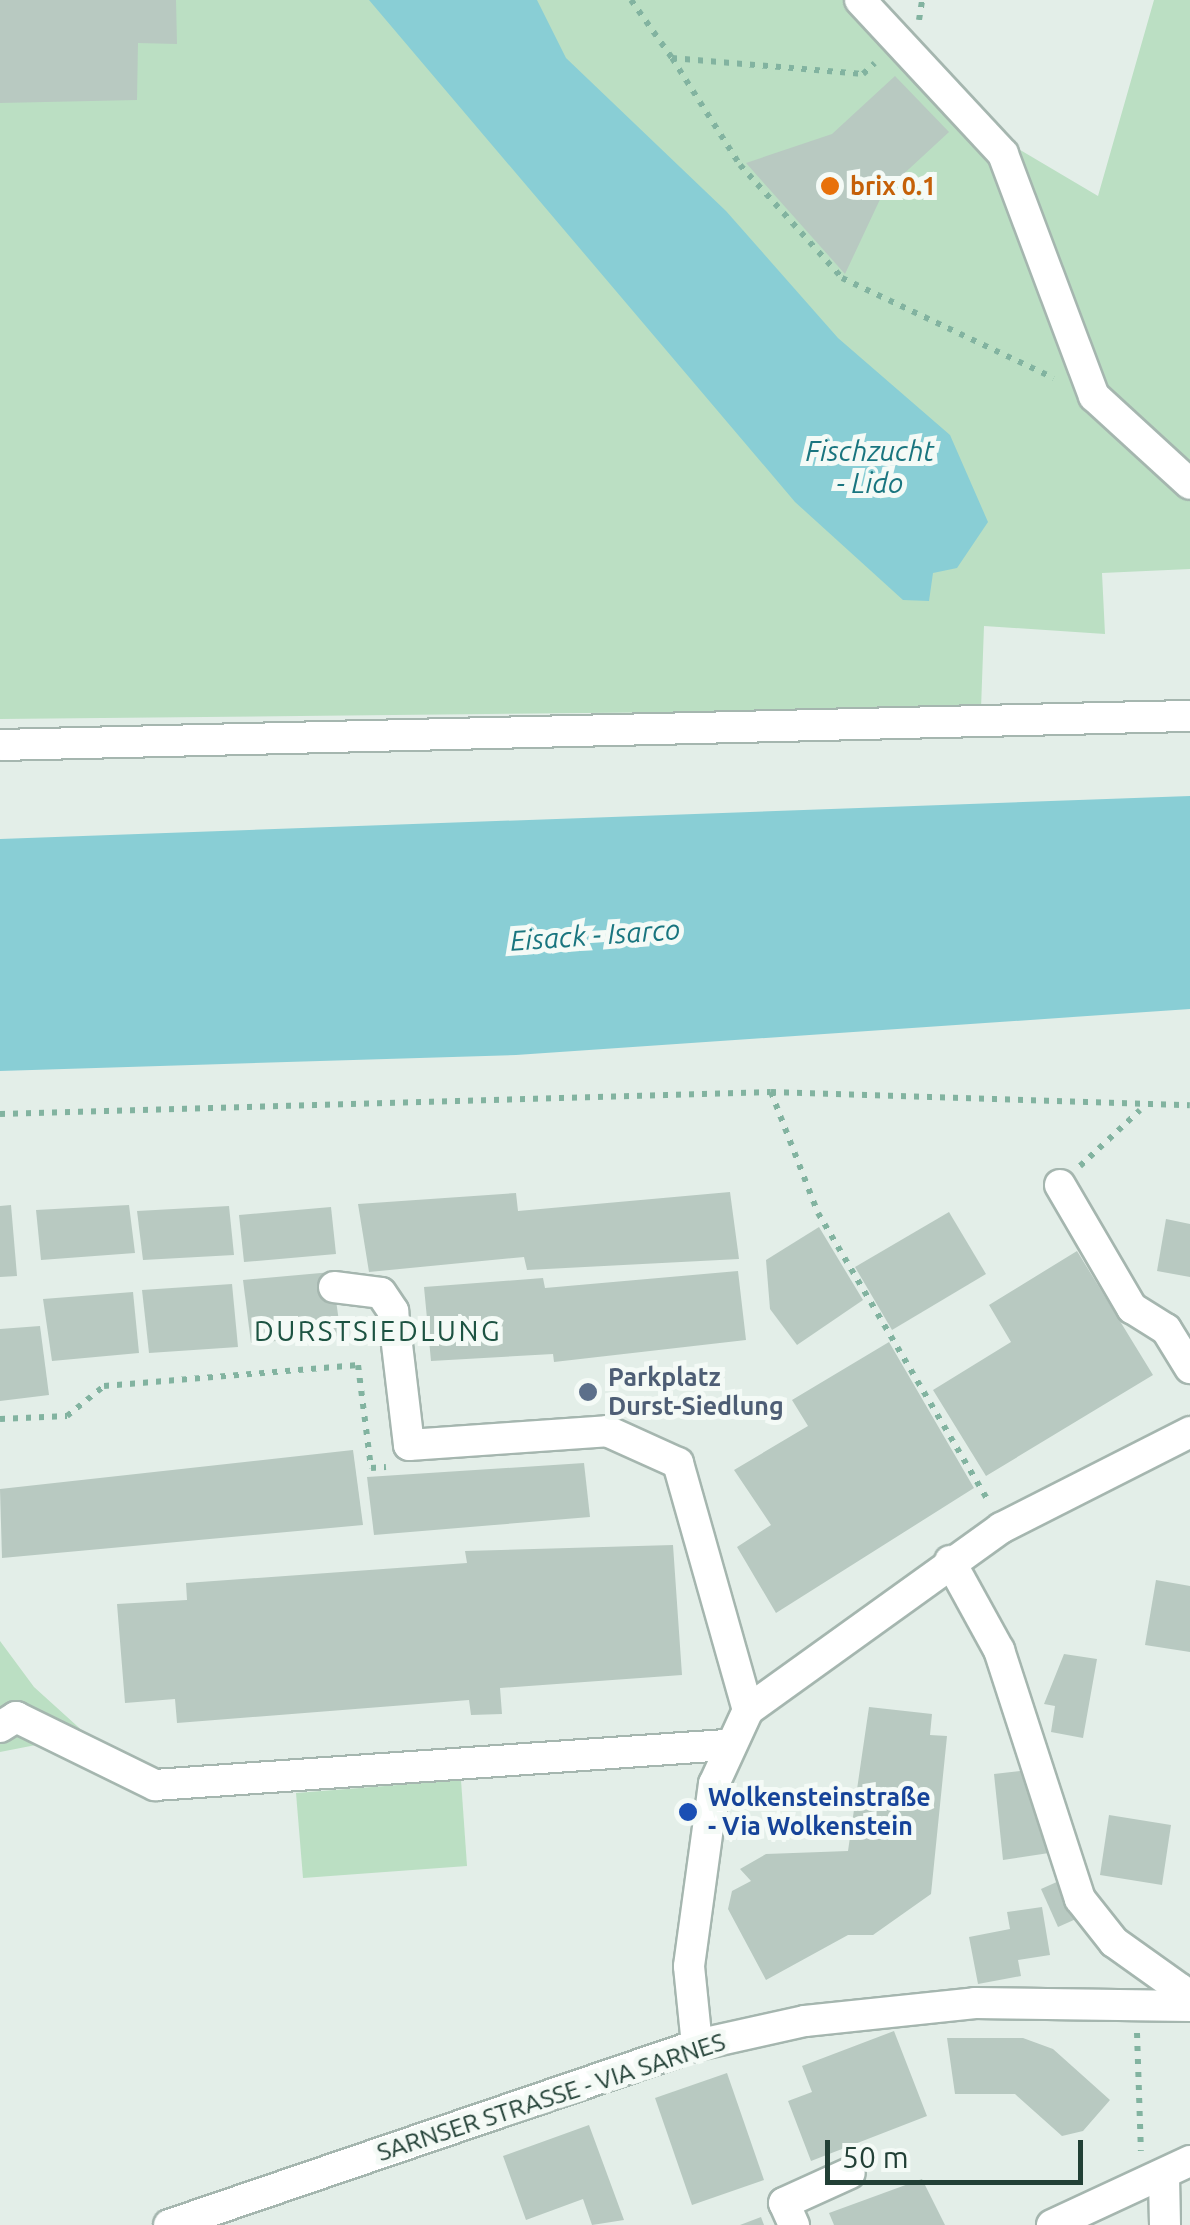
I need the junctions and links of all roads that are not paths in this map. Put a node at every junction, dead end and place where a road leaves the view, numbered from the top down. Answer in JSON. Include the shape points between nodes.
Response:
{"nodes":[{"id":1,"x":860,"y":0,"type":"edge"},
{"id":2,"x":1190,"y":484,"type":"edge"},
{"id":3,"x":1190,"y":716,"type":"edge"},
{"id":4,"x":0,"y":745,"type":"edge"},
{"id":5,"x":1060,"y":1185,"type":"road end"},
{"id":6,"x":334,"y":1287,"type":"dead end"},
{"id":7,"x":1190,"y":1368,"type":"edge"},
{"id":8,"x":1190,"y":1432,"type":"edge"},
{"id":9,"x":950,"y":1561,"type":"junction"},
{"id":10,"x":748,"y":1710,"type":"junction"},
{"id":11,"x":5,"y":1714,"type":"edge"},
{"id":12,"x":726,"y":1745,"type":"junction"},
{"id":13,"x":1186,"y":2005,"type":"edge"},
{"id":14,"x":697,"y":2045,"type":"junction"},
{"id":15,"x":850,"y":2173,"type":"dead end"},
{"id":16,"x":1165,"y":2175,"type":"edge"},
{"id":17,"x":169,"y":2225,"type":"edge"},
{"id":18,"x":794,"y":2225,"type":"edge"},
{"id":19,"x":1052,"y":2225,"type":"edge"},
{"id":20,"x":1165,"y":2225,"type":"edge"}],
"edges":[{"from":1,"to":2,"type":"street","via":[[1003,154],[1094,396]]},
{"from":3,"to":4,"type":"street"},
{"from":5,"to":7,"type":"street","via":[[1132,1308],[1166,1329]]},
{"from":6,"to":10,"type":"street","via":[[381,1292],[392,1311],[409,1445],[608,1431],[663,1450],[689,1482]]},
{"from":8,"to":9,"type":"street"},
{"from":9,"to":10,"type":"street"},
{"from":9,"to":13,"type":"street","name":"SARNSER STRASSE - VIA SARNES","via":[[999,1650],[1080,1899],[1114,1942],[1180,1989]]},
{"from":10,"to":12,"type":"street"},
{"from":11,"to":12,"type":"street","via":[[155,1785]]},
{"from":12,"to":14,"type":"street","via":[[689,1966]]},
{"from":13,"to":14,"type":"street","name":"SARNSER STRASSE - VIA SARNES","via":[[883,2007]]},
{"from":14,"to":17,"type":"street","name":"SARNSER STRASSE - VIA SARNES"},
{"from":15,"to":18,"type":"street","via":[[784,2202]]},
{"from":16,"to":19,"type":"street"},
{"from":16,"to":20,"type":"street"}]}
